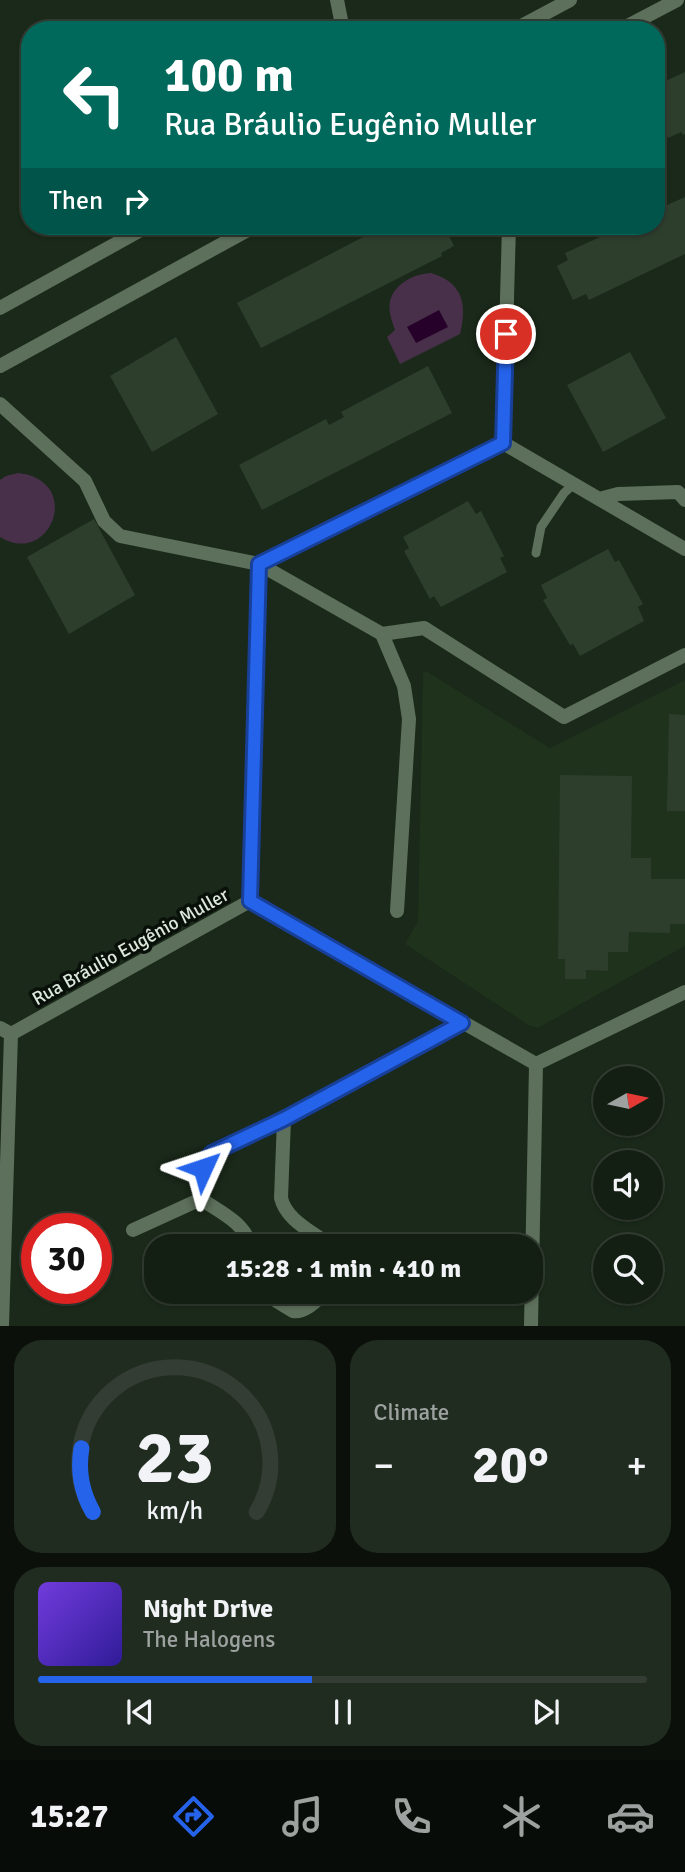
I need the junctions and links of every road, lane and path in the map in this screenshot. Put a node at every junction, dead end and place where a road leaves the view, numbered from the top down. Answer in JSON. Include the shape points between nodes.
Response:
{"nodes":[{"id":1,"x":337,"y":0,"type":"edge"},
{"id":2,"x":570,"y":0,"type":"edge"},
{"id":3,"x":677,"y":0,"type":"edge"},
{"id":4,"x":341,"y":21,"type":"edge"},
{"id":5,"x":531,"y":21,"type":"edge"},
{"id":6,"x":637,"y":21,"type":"edge"},
{"id":7,"x":132,"y":235,"type":"edge"},
{"id":8,"x":240,"y":235,"type":"edge"},
{"id":9,"x":509,"y":235,"type":"edge"},
{"id":10,"x":0,"y":308,"type":"edge"},
{"id":11,"x":0,"y":366,"type":"edge"},
{"id":12,"x":0,"y":404,"type":"edge"},
{"id":13,"x":503,"y":443,"type":"junction"},
{"id":14,"x":574,"y":484,"type":"junction"},
{"id":15,"x":599,"y":499,"type":"junction"},
{"id":16,"x":685,"y":499,"type":"edge"},
{"id":17,"x":685,"y":549,"type":"edge"},
{"id":18,"x":536,"y":553,"type":"dead end"},
{"id":19,"x":259,"y":564,"type":"junction"},
{"id":20,"x":382,"y":634,"type":"junction"},
{"id":21,"x":685,"y":655,"type":"edge"},
{"id":22,"x":250,"y":901,"type":"junction"},
{"id":23,"x":397,"y":911,"type":"dead end"},
{"id":24,"x":685,"y":992,"type":"edge"},
{"id":25,"x":462,"y":1023,"type":"junction"},
{"id":26,"x":6,"y":1031,"type":"edge"},
{"id":27,"x":536,"y":1065,"type":"junction"},
{"id":28,"x":284,"y":1119,"type":"junction"},
{"id":29,"x":201,"y":1199,"type":"junction"},
{"id":30,"x":133,"y":1230,"type":"dead end"},
{"id":31,"x":246,"y":1234,"type":"edge"},
{"id":32,"x":315,"y":1234,"type":"edge"},
{"id":33,"x":282,"y":1304,"type":"edge"},
{"id":34,"x":311,"y":1304,"type":"edge"},
{"id":35,"x":2,"y":1326,"type":"edge"},
{"id":36,"x":531,"y":1326,"type":"edge"}],
"edges":[{"from":1,"to":4,"type":"street"},
{"from":2,"to":5,"type":"street"},
{"from":3,"to":6,"type":"street"},
{"from":7,"to":10,"type":"street"},
{"from":8,"to":11,"type":"street"},
{"from":9,"to":13,"type":"street"},
{"from":12,"to":19,"type":"street","via":[[85,481],[104,522],[120,536]]},
{"from":13,"to":14,"type":"street"},
{"from":13,"to":19,"type":"street"},
{"from":14,"to":15,"type":"street"},
{"from":14,"to":18,"type":"lane","via":[[541,527]]},
{"from":15,"to":16,"type":"street","via":[[678,492]]},
{"from":15,"to":17,"type":"street"},
{"from":19,"to":20,"type":"street"},
{"from":19,"to":22,"type":"street"},
{"from":20,"to":21,"type":"street","via":[[424,628],[564,717]]},
{"from":20,"to":23,"type":"street","via":[[404,686],[409,719]]},
{"from":22,"to":25,"type":"street","name":"Rua Bráulio Eugênio Muller"},
{"from":22,"to":26,"type":"street","name":"Rua Bráulio Eugênio Muller"},
{"from":24,"to":27,"type":"street"},
{"from":25,"to":27,"type":"street","name":"Rua Bráulio Eugênio Muller"},
{"from":25,"to":28,"type":"street"},
{"from":26,"to":35,"type":"street"},
{"from":27,"to":36,"type":"street"},
{"from":28,"to":29,"type":"street","via":[[212,1153],[203,1168]]},
{"from":28,"to":32,"type":"street","via":[[281,1198],[289,1215]]},
{"from":29,"to":30,"type":"street"},
{"from":29,"to":31,"type":"street"},
{"from":33,"to":34,"type":"street","via":[[298,1312]]}]}
